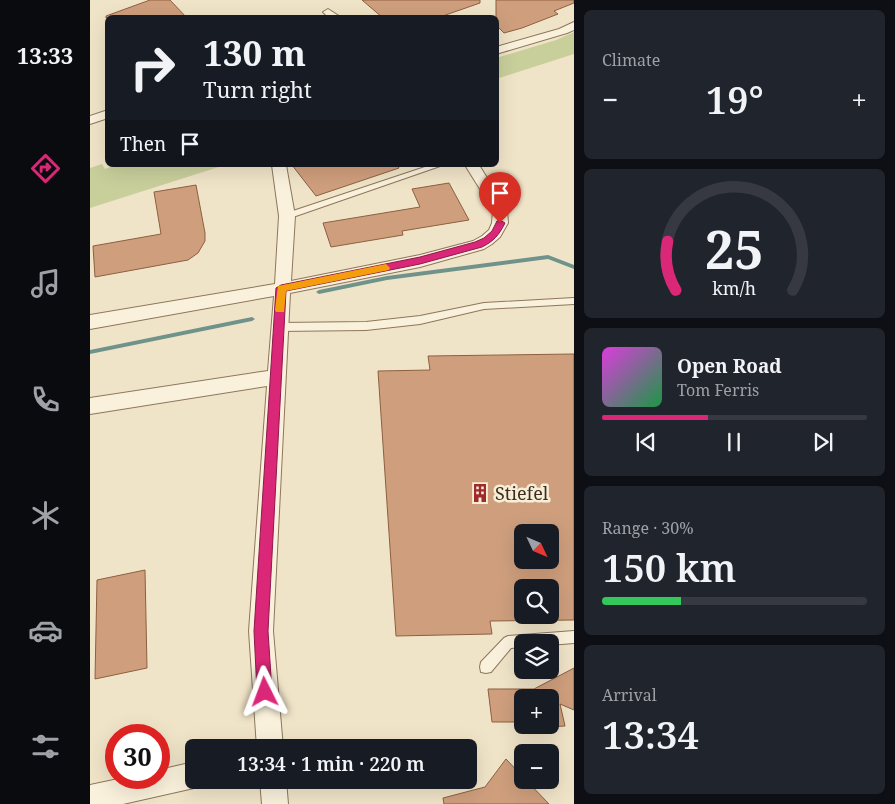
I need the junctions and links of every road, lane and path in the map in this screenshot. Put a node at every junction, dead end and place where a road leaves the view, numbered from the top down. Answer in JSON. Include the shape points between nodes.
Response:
{"nodes":[{"id":1,"x":574,"y":25,"type":"edge"},
{"id":2,"x":499,"y":50,"type":"edge"},
{"id":3,"x":105,"y":115,"type":"edge"},
{"id":4,"x":90,"y":120,"type":"edge"},
{"id":5,"x":279,"y":167,"type":"edge"},
{"id":6,"x":433,"y":167,"type":"edge"},
{"id":7,"x":473,"y":167,"type":"edge"},
{"id":8,"x":287,"y":216,"type":"junction"},
{"id":9,"x":281,"y":288,"type":"junction"},
{"id":10,"x":574,"y":301,"type":"edge"},
{"id":11,"x":90,"y":322,"type":"edge"},
{"id":12,"x":279,"y":327,"type":"junction"},
{"id":13,"x":276,"y":376,"type":"junction"},
{"id":14,"x":90,"y":406,"type":"edge"},
{"id":15,"x":574,"y":637,"type":"edge"},
{"id":16,"x":486,"y":667,"type":"dead end"},
{"id":17,"x":269,"y":739,"type":"edge"},
{"id":18,"x":185,"y":777,"type":"edge"},
{"id":19,"x":274,"y":789,"type":"edge"},
{"id":20,"x":90,"y":798,"type":"edge"},
{"id":21,"x":275,"y":804,"type":"edge"}],
"edges":[{"from":1,"to":2,"type":"street","via":[[564,31]]},
{"from":3,"to":4,"type":"street"},
{"from":5,"to":8,"type":"street"},
{"from":6,"to":8,"type":"lane"},
{"from":7,"to":9,"type":"street","via":[[500,210],[500,223],[488,240],[420,261]]},
{"from":8,"to":9,"type":"street"},
{"from":9,"to":11,"type":"street"},
{"from":9,"to":12,"type":"street"},
{"from":10,"to":12,"type":"lane","via":[[489,306],[434,318],[366,326]]},
{"from":12,"to":13,"type":"street"},
{"from":13,"to":14,"type":"street"},
{"from":13,"to":17,"type":"street","via":[[261,631]]},
{"from":15,"to":16,"type":"lane","via":[[508,642]]},
{"from":18,"to":20,"type":"street"},
{"from":19,"to":21,"type":"street"}]}
